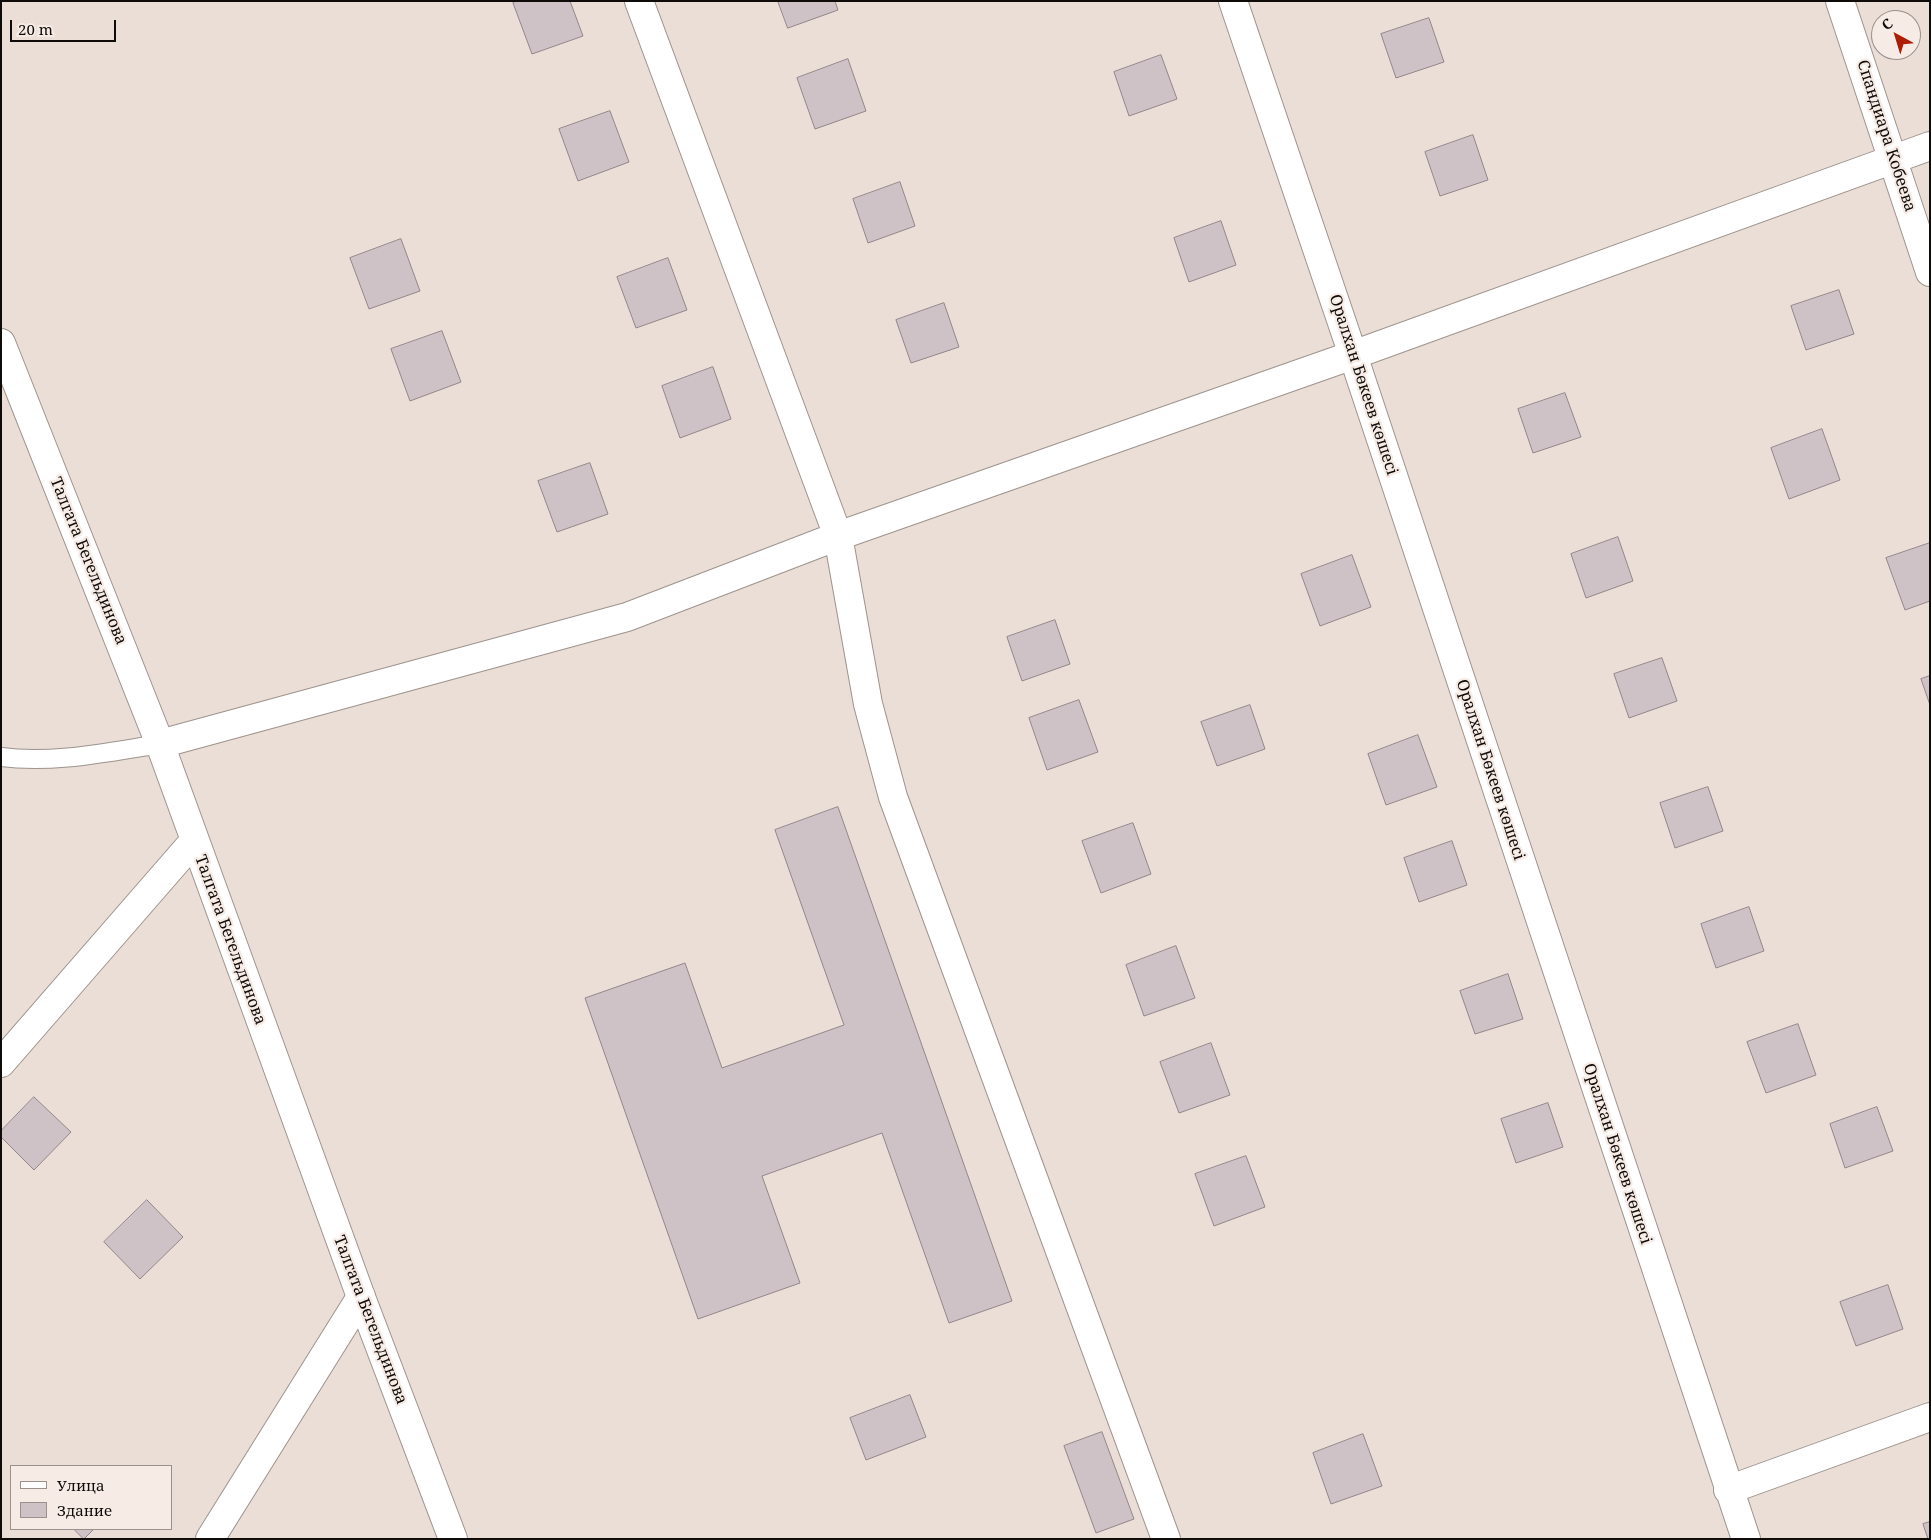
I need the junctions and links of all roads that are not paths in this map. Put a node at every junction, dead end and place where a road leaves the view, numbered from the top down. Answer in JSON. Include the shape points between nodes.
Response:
{"nodes":[{"id":1,"x":639,"y":1,"type":"edge"},
{"id":2,"x":1233,"y":1,"type":"edge"},
{"id":3,"x":1840,"y":1,"type":"edge"},
{"id":4,"x":1930,"y":146,"type":"edge"},
{"id":5,"x":1894,"y":159,"type":"junction"},
{"id":6,"x":1930,"y":272,"type":"edge"},
{"id":7,"x":1,"y":343,"type":"edge"},
{"id":8,"x":1353,"y":354,"type":"junction"},
{"id":9,"x":838,"y":536,"type":"junction"},
{"id":10,"x":160,"y":744,"type":"junction"},
{"id":11,"x":1,"y":757,"type":"edge"},
{"id":12,"x":194,"y":841,"type":"junction"},
{"id":13,"x":1,"y":1063,"type":"edge"},
{"id":14,"x":361,"y":1297,"type":"junction"},
{"id":15,"x":1930,"y":1417,"type":"edge"},
{"id":16,"x":1728,"y":1490,"type":"junction"},
{"id":17,"x":210,"y":1539,"type":"edge"},
{"id":18,"x":453,"y":1539,"type":"edge"},
{"id":19,"x":1166,"y":1539,"type":"edge"},
{"id":20,"x":1746,"y":1539,"type":"edge"}],
"edges":[{"from":1,"to":9,"type":"street"},
{"from":2,"to":8,"type":"street","name":"Оралхан Бөкеев көшесі"},
{"from":3,"to":5,"type":"street","name":"Спандиара Кобеева"},
{"from":4,"to":5,"type":"street"},
{"from":5,"to":6,"type":"street","name":"Спандиара Кобеева"},
{"from":5,"to":8,"type":"street"},
{"from":7,"to":10,"type":"street","name":"Талгата Бегельдинова"},
{"from":8,"to":9,"type":"street"},
{"from":8,"to":16,"type":"street","name":"Оралхан Бөкеев көшесі"},
{"from":9,"to":10,"type":"street","via":[[627,617]]},
{"from":9,"to":19,"type":"street","via":[[868,704],[893,797]]},
{"from":10,"to":11,"type":"lane","via":[[26,760]]},
{"from":10,"to":12,"type":"street","name":"Талгата Бегельдинова"},
{"from":12,"to":13,"type":"street"},
{"from":12,"to":14,"type":"street","name":"Талгата Бегельдинова"},
{"from":14,"to":17,"type":"street"},
{"from":14,"to":18,"type":"street","name":"Талгата Бегельдинова"},
{"from":15,"to":16,"type":"street"},
{"from":16,"to":20,"type":"street","name":"Оралхан Бөкеев көшесі"}]}
